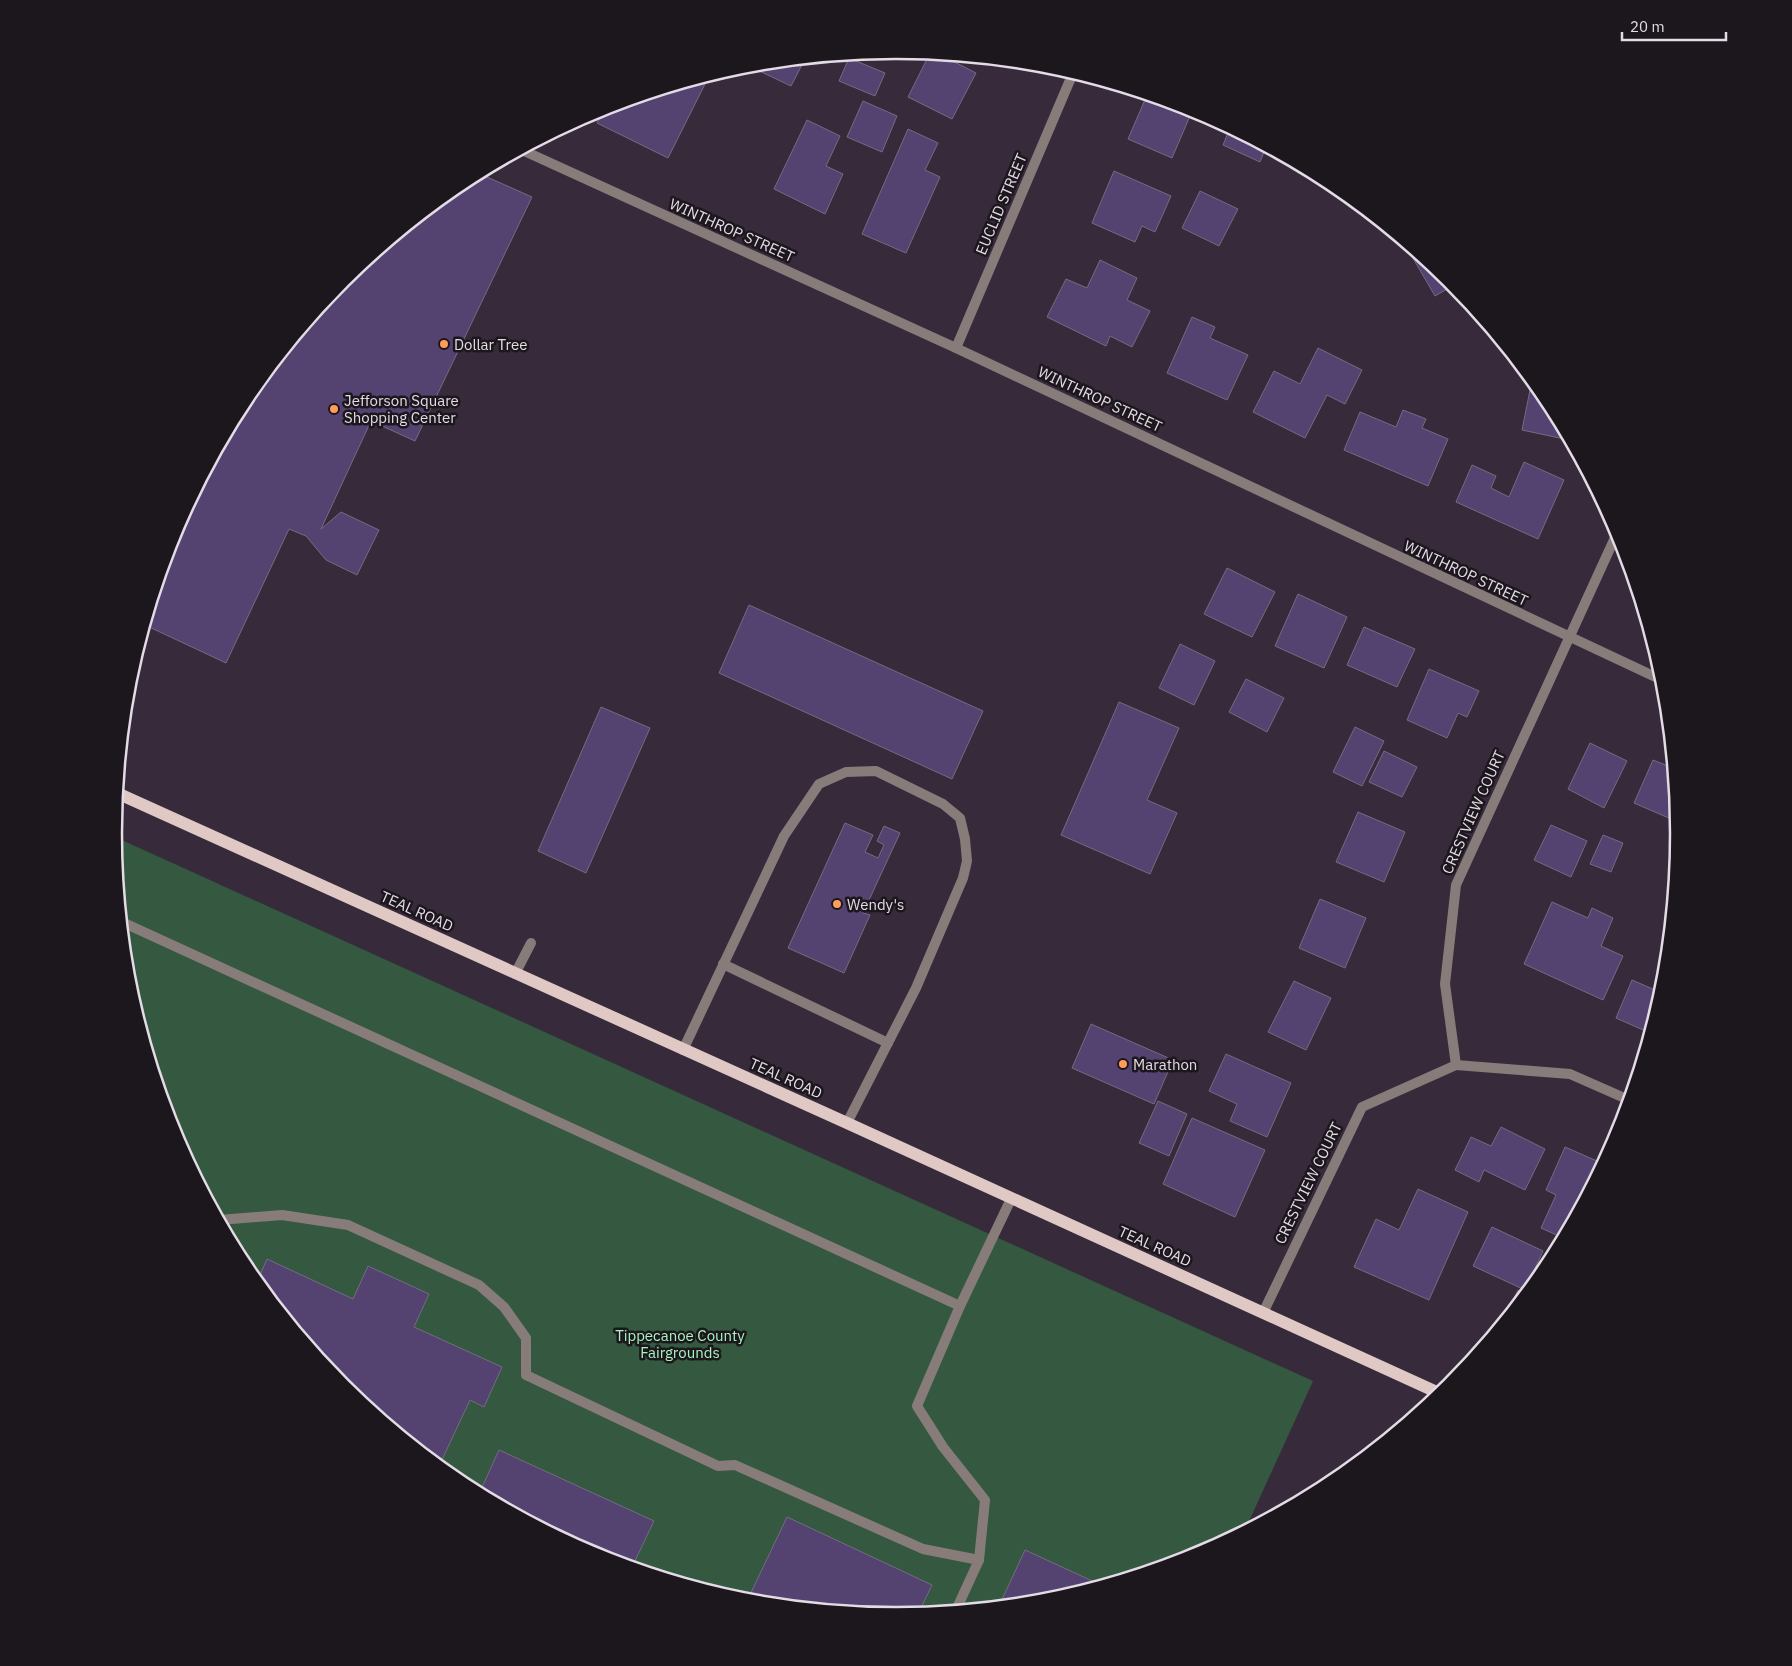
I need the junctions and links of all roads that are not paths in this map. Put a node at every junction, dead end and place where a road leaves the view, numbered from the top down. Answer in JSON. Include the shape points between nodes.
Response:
{"nodes":[{"id":1,"x":1070,"y":79,"type":"edge"},
{"id":2,"x":530,"y":151,"type":"edge"},
{"id":3,"x":956,"y":348,"type":"junction"},
{"id":4,"x":1613,"y":542,"type":"edge"},
{"id":5,"x":1568,"y":638,"type":"junction"},
{"id":6,"x":1654,"y":677,"type":"edge"},
{"id":7,"x":123,"y":796,"type":"edge"},
{"id":8,"x":127,"y":924,"type":"edge"},
{"id":9,"x":531,"y":942,"type":"dead end"},
{"id":10,"x":723,"y":964,"type":"junction"},
{"id":11,"x":515,"y":974,"type":"junction"},
{"id":12,"x":888,"y":1043,"type":"junction"},
{"id":13,"x":683,"y":1050,"type":"junction"},
{"id":14,"x":1456,"y":1065,"type":"junction"},
{"id":15,"x":1623,"y":1097,"type":"edge"},
{"id":16,"x":847,"y":1123,"type":"junction"},
{"id":17,"x":1011,"y":1199,"type":"junction"},
{"id":18,"x":225,"y":1220,"type":"edge"},
{"id":19,"x":960,"y":1306,"type":"junction"},
{"id":20,"x":1263,"y":1313,"type":"junction"},
{"id":21,"x":1432,"y":1390,"type":"edge"},
{"id":22,"x":979,"y":1560,"type":"junction"},
{"id":23,"x":958,"y":1605,"type":"edge"}],
"edges":[{"from":1,"to":3,"type":"street","name":"EUCLID STREET"},
{"from":2,"to":3,"type":"street","name":"WINTHROP STREET"},
{"from":3,"to":5,"type":"street","name":"WINTHROP STREET"},
{"from":4,"to":5,"type":"street","name":"CRESTVIEW COURT"},
{"from":5,"to":6,"type":"street","name":"WINTHROP STREET"},
{"from":5,"to":14,"type":"street","name":"CRESTVIEW COURT","via":[[1456,885],[1445,984]]},
{"from":7,"to":11,"type":"main road","name":"TEAL ROAD"},
{"from":8,"to":19,"type":"street"},
{"from":9,"to":11,"type":"street"},
{"from":10,"to":12,"type":"street"},
{"from":10,"to":12,"type":"street","via":[[784,836],[819,784],[846,772],[876,771],[944,804],[960,818],[967,861],[963,878],[920,980]]},
{"from":10,"to":13,"type":"street"},
{"from":11,"to":13,"type":"main road","name":"TEAL ROAD"},
{"from":12,"to":16,"type":"street"},
{"from":13,"to":16,"type":"main road","name":"TEAL ROAD"},
{"from":14,"to":15,"type":"street","via":[[1570,1074]]},
{"from":14,"to":20,"type":"street","name":"CRESTVIEW COURT","via":[[1362,1107]]},
{"from":16,"to":17,"type":"main road","name":"TEAL ROAD"},
{"from":17,"to":19,"type":"street"},
{"from":17,"to":20,"type":"main road","name":"TEAL ROAD"},
{"from":18,"to":22,"type":"street","via":[[282,1216],[348,1225],[380,1238],[479,1285],[504,1306],[526,1338],[526,1375],[718,1466],[735,1465],[923,1549]]},
{"from":19,"to":22,"type":"street","via":[[917,1406],[943,1447],[985,1500]]},
{"from":20,"to":21,"type":"main road","name":"TEAL ROAD"},
{"from":22,"to":23,"type":"street"}]}
